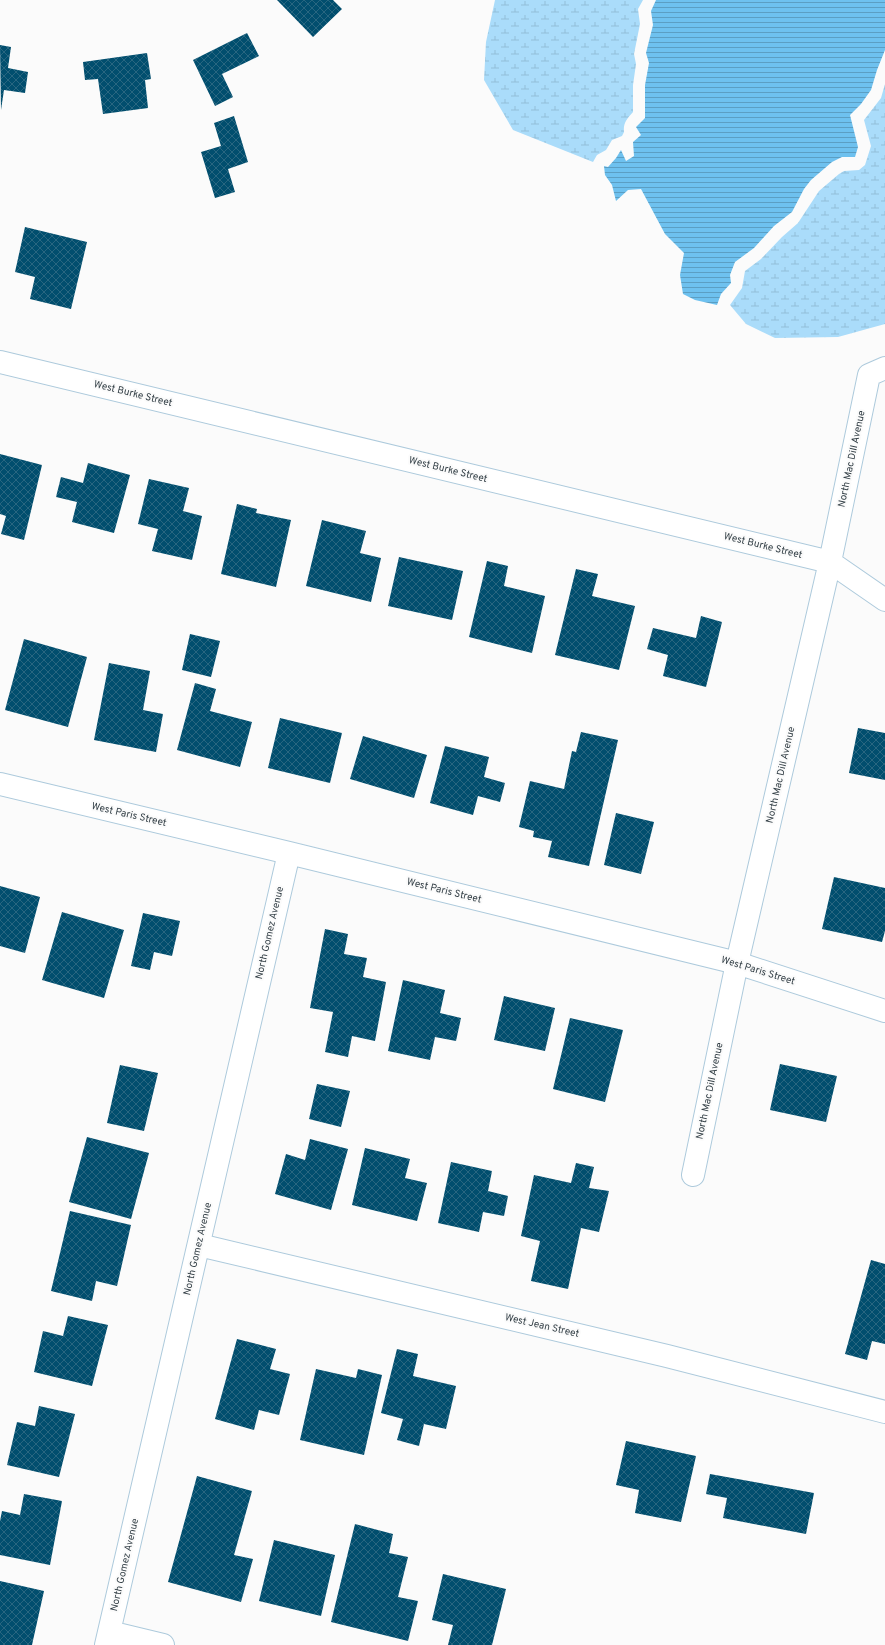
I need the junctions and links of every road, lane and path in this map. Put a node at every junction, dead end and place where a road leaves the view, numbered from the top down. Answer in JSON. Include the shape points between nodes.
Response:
{"nodes":[{"id":1,"x":0,"y":362,"type":"edge"},
{"id":2,"x":877,"y":371,"type":"edge"},
{"id":3,"x":830,"y":562,"type":"junction"},
{"id":4,"x":885,"y":600,"type":"edge"},
{"id":5,"x":0,"y":784,"type":"edge"},
{"id":6,"x":289,"y":853,"type":"junction"},
{"id":7,"x":737,"y":964,"type":"junction"},
{"id":8,"x":885,"y":1011,"type":"edge"},
{"id":9,"x":693,"y":1175,"type":"dead end"},
{"id":10,"x":199,"y":1245,"type":"junction"},
{"id":11,"x":885,"y":1412,"type":"edge"},
{"id":12,"x":108,"y":1639,"type":"edge"},
{"id":13,"x":163,"y":1645,"type":"edge"}],
"edges":[{"from":1,"to":3,"type":"street","name":"West Burke Street"},
{"from":2,"to":3,"type":"street","name":"North Mac Dill Avenue"},
{"from":3,"to":4,"type":"street","name":"West Burke Street"},
{"from":3,"to":7,"type":"street","name":"North Mac Dill Avenue"},
{"from":5,"to":6,"type":"street","name":"West Paris Street"},
{"from":6,"to":7,"type":"street","name":"West Paris Street"},
{"from":6,"to":10,"type":"street","name":"North Gomez Avenue"},
{"from":7,"to":8,"type":"street","name":"West Paris Street"},
{"from":7,"to":9,"type":"street","name":"North Mac Dill Avenue"},
{"from":10,"to":11,"type":"street","name":"West Jean Street","via":[[667,1356]]},
{"from":10,"to":12,"type":"street","name":"North Gomez Avenue"},
{"from":12,"to":13,"type":"street"}]}
